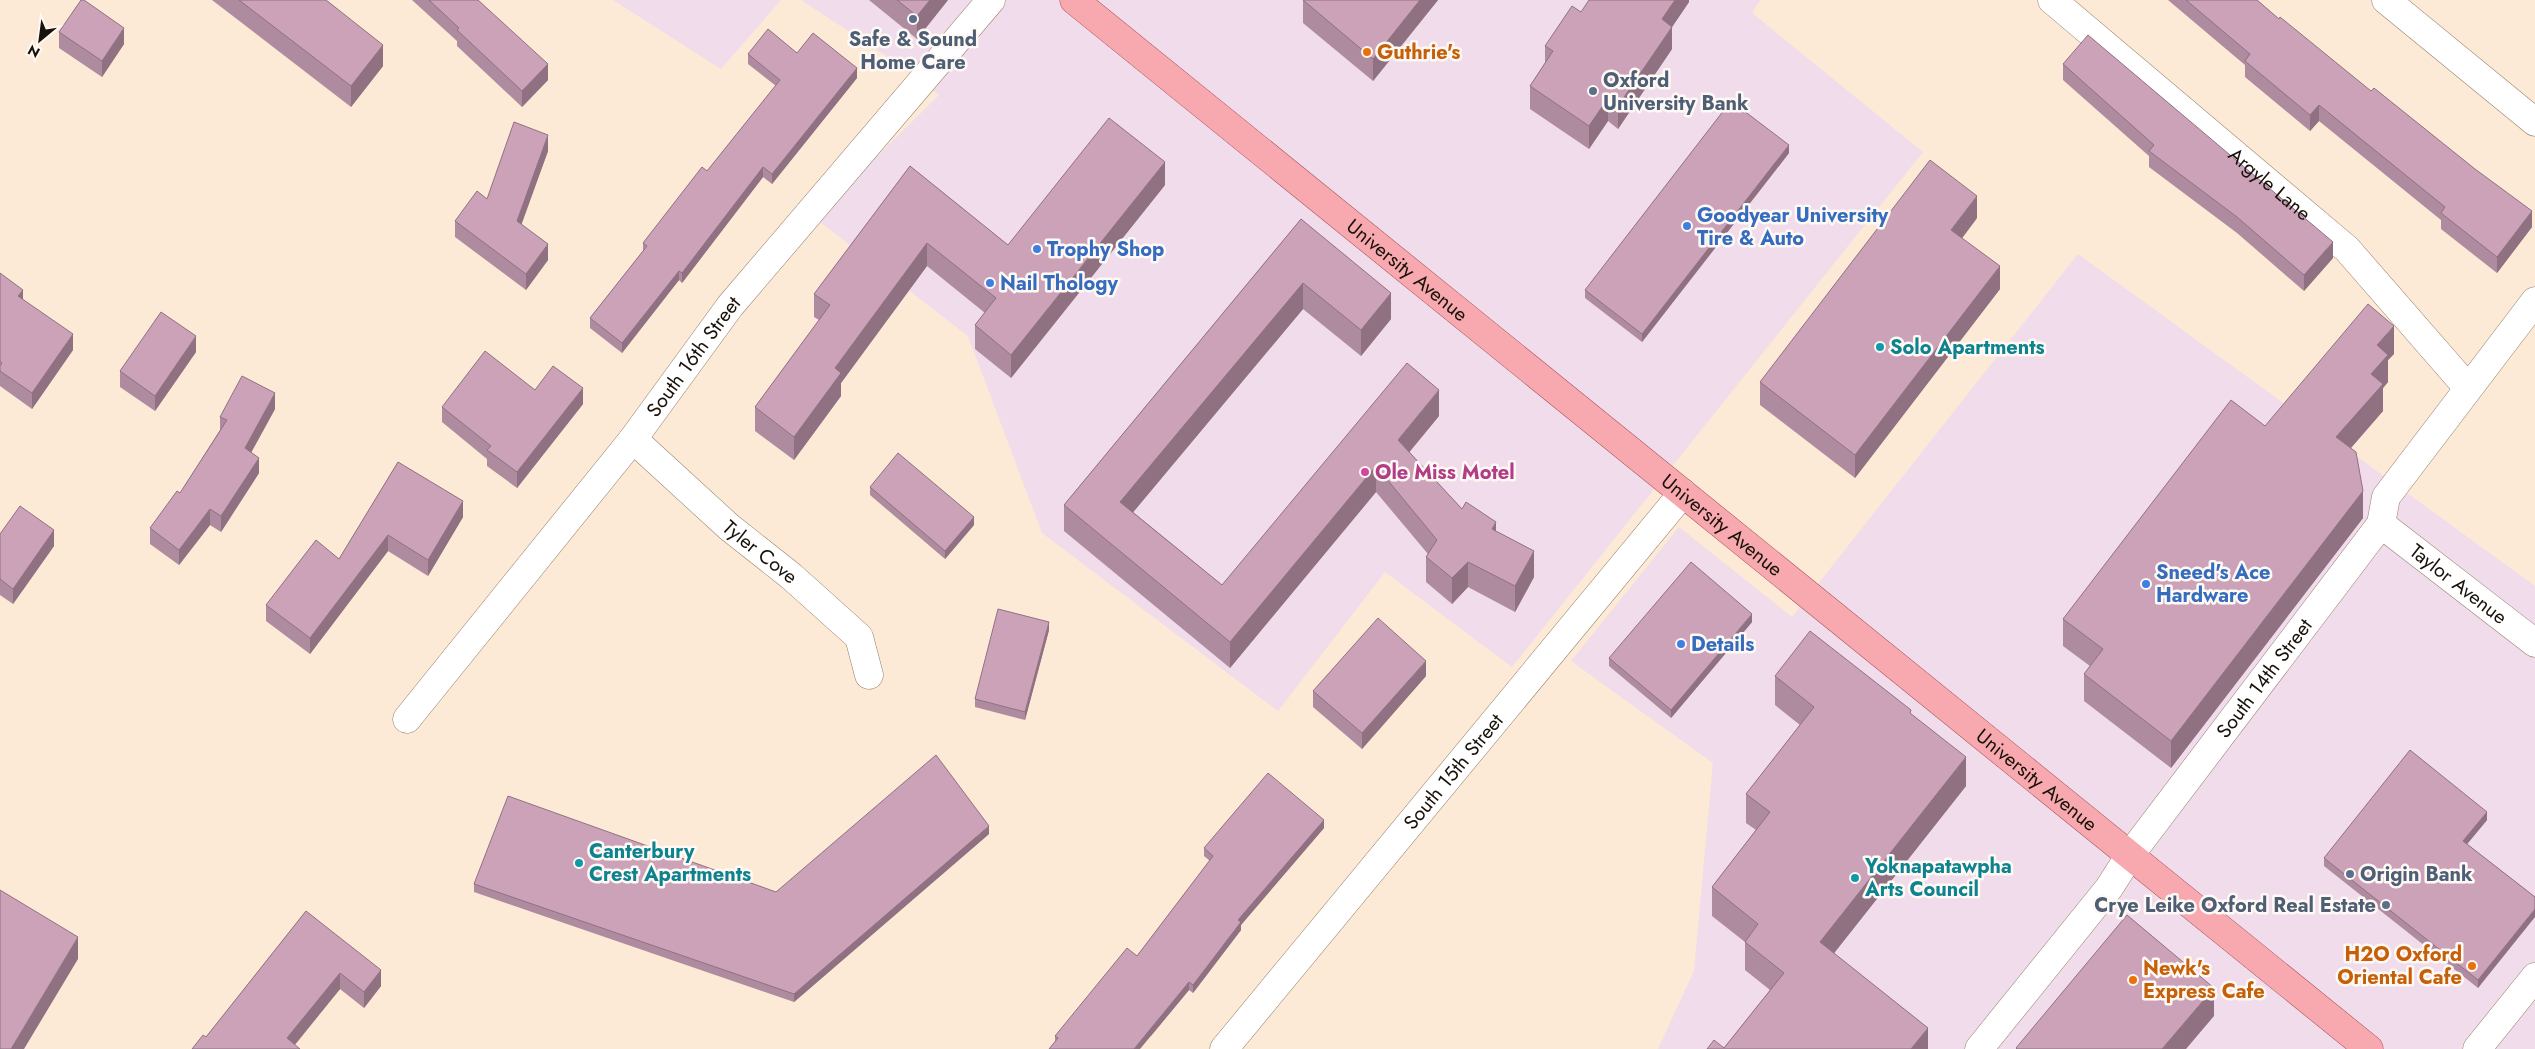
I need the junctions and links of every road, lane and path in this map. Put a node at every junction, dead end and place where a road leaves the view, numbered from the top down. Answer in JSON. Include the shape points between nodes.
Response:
{"nodes":[{"id":1,"x":991,"y":0,"type":"edge"},
{"id":2,"x":1074,"y":0,"type":"edge"},
{"id":3,"x":2052,"y":0,"type":"edge"},
{"id":4,"x":2386,"y":0,"type":"edge"},
{"id":5,"x":2535,"y":122,"type":"edge"},
{"id":6,"x":2535,"y":301,"type":"edge"},
{"id":7,"x":2468,"y":388,"type":"junction"},
{"id":8,"x":633,"y":439,"type":"junction"},
{"id":9,"x":1683,"y":493,"type":"junction"},
{"id":10,"x":2381,"y":524,"type":"junction"},
{"id":11,"x":2535,"y":643,"type":"edge"},
{"id":12,"x":868,"y":675,"type":"dead end"},
{"id":13,"x":407,"y":719,"type":"dead end"},
{"id":14,"x":2130,"y":855,"type":"junction"},
{"id":15,"x":2535,"y":977,"type":"edge"},
{"id":16,"x":1224,"y":1049,"type":"edge"},
{"id":17,"x":1979,"y":1049,"type":"edge"},
{"id":18,"x":2369,"y":1049,"type":"edge"},
{"id":19,"x":2477,"y":1049,"type":"edge"}],
"edges":[{"from":1,"to":8,"type":"street","name":"South 16th Street","via":[[730,306]]},
{"from":2,"to":9,"type":"main road","name":"University Avenue"},
{"from":3,"to":7,"type":"street","name":"Argyle Lane","via":[[2347,249]]},
{"from":4,"to":5,"type":"street"},
{"from":6,"to":7,"type":"street","name":"South 14th Street"},
{"from":7,"to":10,"type":"street","name":"South 14th Street","via":[[2386,497]]},
{"from":8,"to":12,"type":"street","name":"Tyler Cove","via":[[729,527],[791,576],[858,637]]},
{"from":8,"to":13,"type":"street","name":"South 16th Street"},
{"from":9,"to":14,"type":"main road","name":"University Avenue"},
{"from":9,"to":16,"type":"street","name":"South 15th Street"},
{"from":10,"to":11,"type":"street","name":"Taylor Avenue"},
{"from":10,"to":14,"type":"street","name":"South 14th Street"},
{"from":14,"to":17,"type":"street","name":"South 14th Street","via":[[2109,888]]},
{"from":14,"to":18,"type":"main road","name":"University Avenue"},
{"from":15,"to":19,"type":"street"}]}
